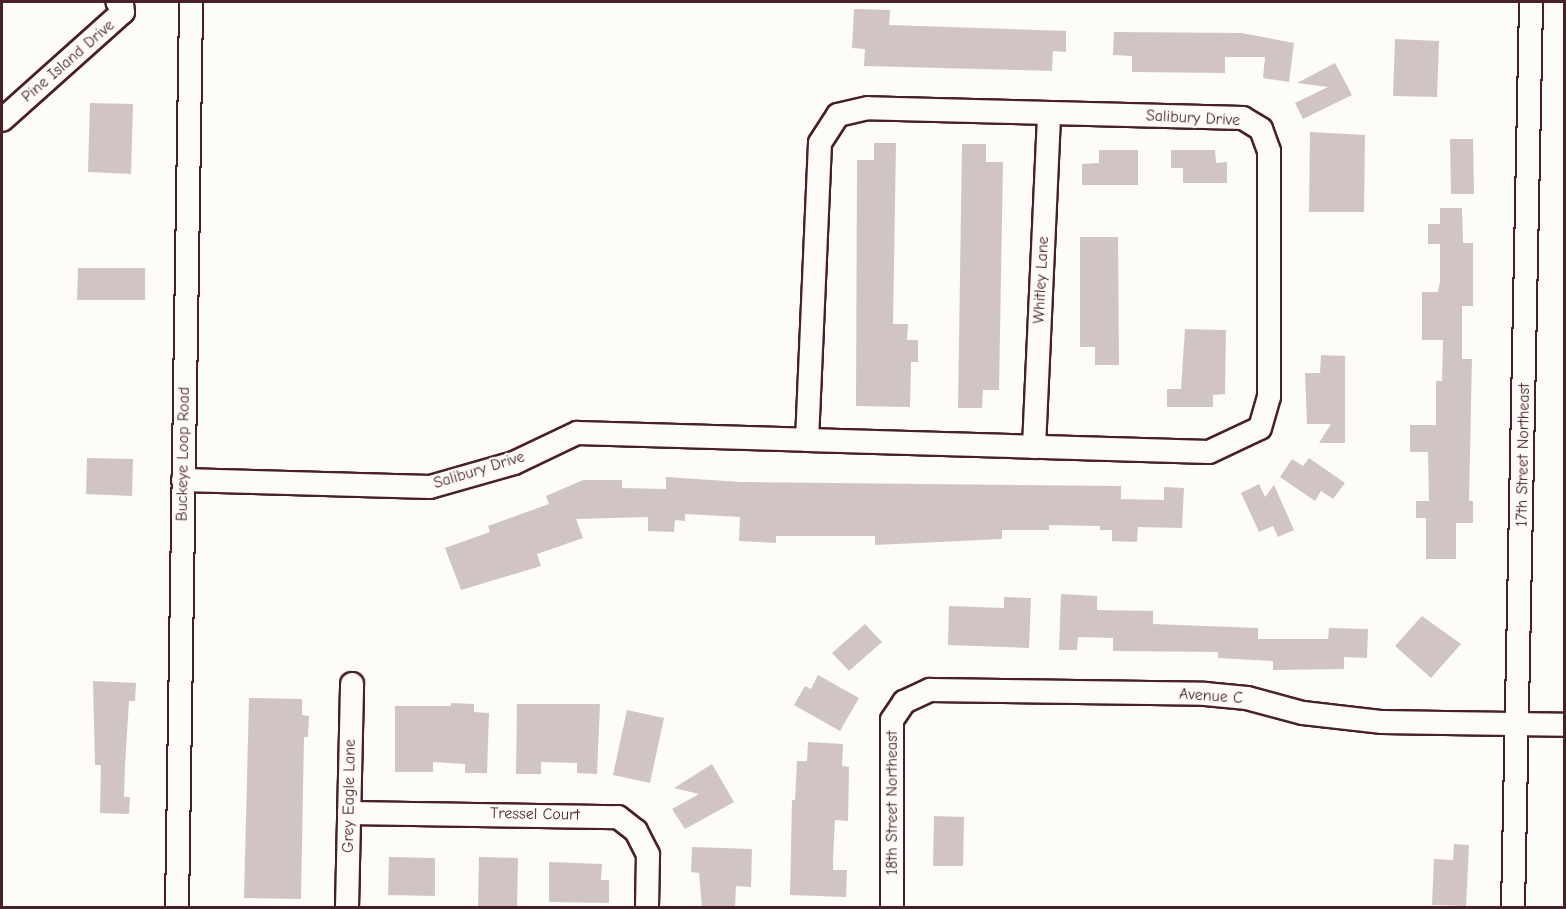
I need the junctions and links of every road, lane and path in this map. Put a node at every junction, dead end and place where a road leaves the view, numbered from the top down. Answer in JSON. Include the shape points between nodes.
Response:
{"nodes":[{"id":1,"x":117,"y":2,"type":"edge"},
{"id":2,"x":191,"y":2,"type":"edge"},
{"id":3,"x":1532,"y":2,"type":"edge"},
{"id":4,"x":1049,"y":113,"type":"junction"},
{"id":5,"x":2,"y":120,"type":"edge"},
{"id":6,"x":807,"y":440,"type":"junction"},
{"id":7,"x":1034,"y":447,"type":"junction"},
{"id":8,"x":183,"y":480,"type":"junction"},
{"id":9,"x":352,"y":684,"type":"dead end"},
{"id":10,"x":904,"y":702,"type":"joint"},
{"id":11,"x":1518,"y":723,"type":"junction"},
{"id":12,"x":1564,"y":725,"type":"edge"},
{"id":13,"x":349,"y":813,"type":"junction"},
{"id":14,"x":177,"y":908,"type":"edge"},
{"id":15,"x":347,"y":908,"type":"edge"},
{"id":16,"x":648,"y":908,"type":"edge"},
{"id":17,"x":892,"y":908,"type":"edge"},
{"id":18,"x":1513,"y":908,"type":"edge"}],
"edges":[{"from":1,"to":5,"type":"street","name":"Pine Island Drive","via":[[122,4],[123,12]]},
{"from":2,"to":8,"type":"street","name":"Buckeye Loop Road"},
{"from":3,"to":11,"type":"street","name":"17th Street Northeast"},
{"from":4,"to":6,"type":"street","name":"Salibury Drive","via":[[868,108],[838,115],[820,143]]},
{"from":4,"to":7,"type":"street","name":"Whitley Lane"},
{"from":4,"to":7,"type":"street","name":"Salibury Drive","via":[[1243,118],[1261,129],[1269,151],[1269,397],[1260,428],[1209,452]]},
{"from":6,"to":7,"type":"street","name":"Salibury Drive"},
{"from":6,"to":8,"type":"street","name":"Salibury Drive","via":[[577,433],[514,463],[430,487]]},
{"from":8,"to":14,"type":"street","name":"Buckeye Loop Road"},
{"from":9,"to":13,"type":"street","name":"Grey Eagle Lane"},
{"from":10,"to":11,"type":"street","name":"Avenue C","via":[[930,690],[1205,694],[1247,698],[1332,718]]},
{"from":10,"to":17,"type":"street","name":"18th Street Northeast","via":[[892,720]]},
{"from":11,"to":12,"type":"street","name":"Avenue C"},
{"from":11,"to":18,"type":"street","name":"17th Street Northeast"},
{"from":13,"to":15,"type":"street","name":"Grey Eagle Lane"},
{"from":13,"to":16,"type":"street","name":"Tressel Court","via":[[618,817],[636,831],[648,855]]}]}
